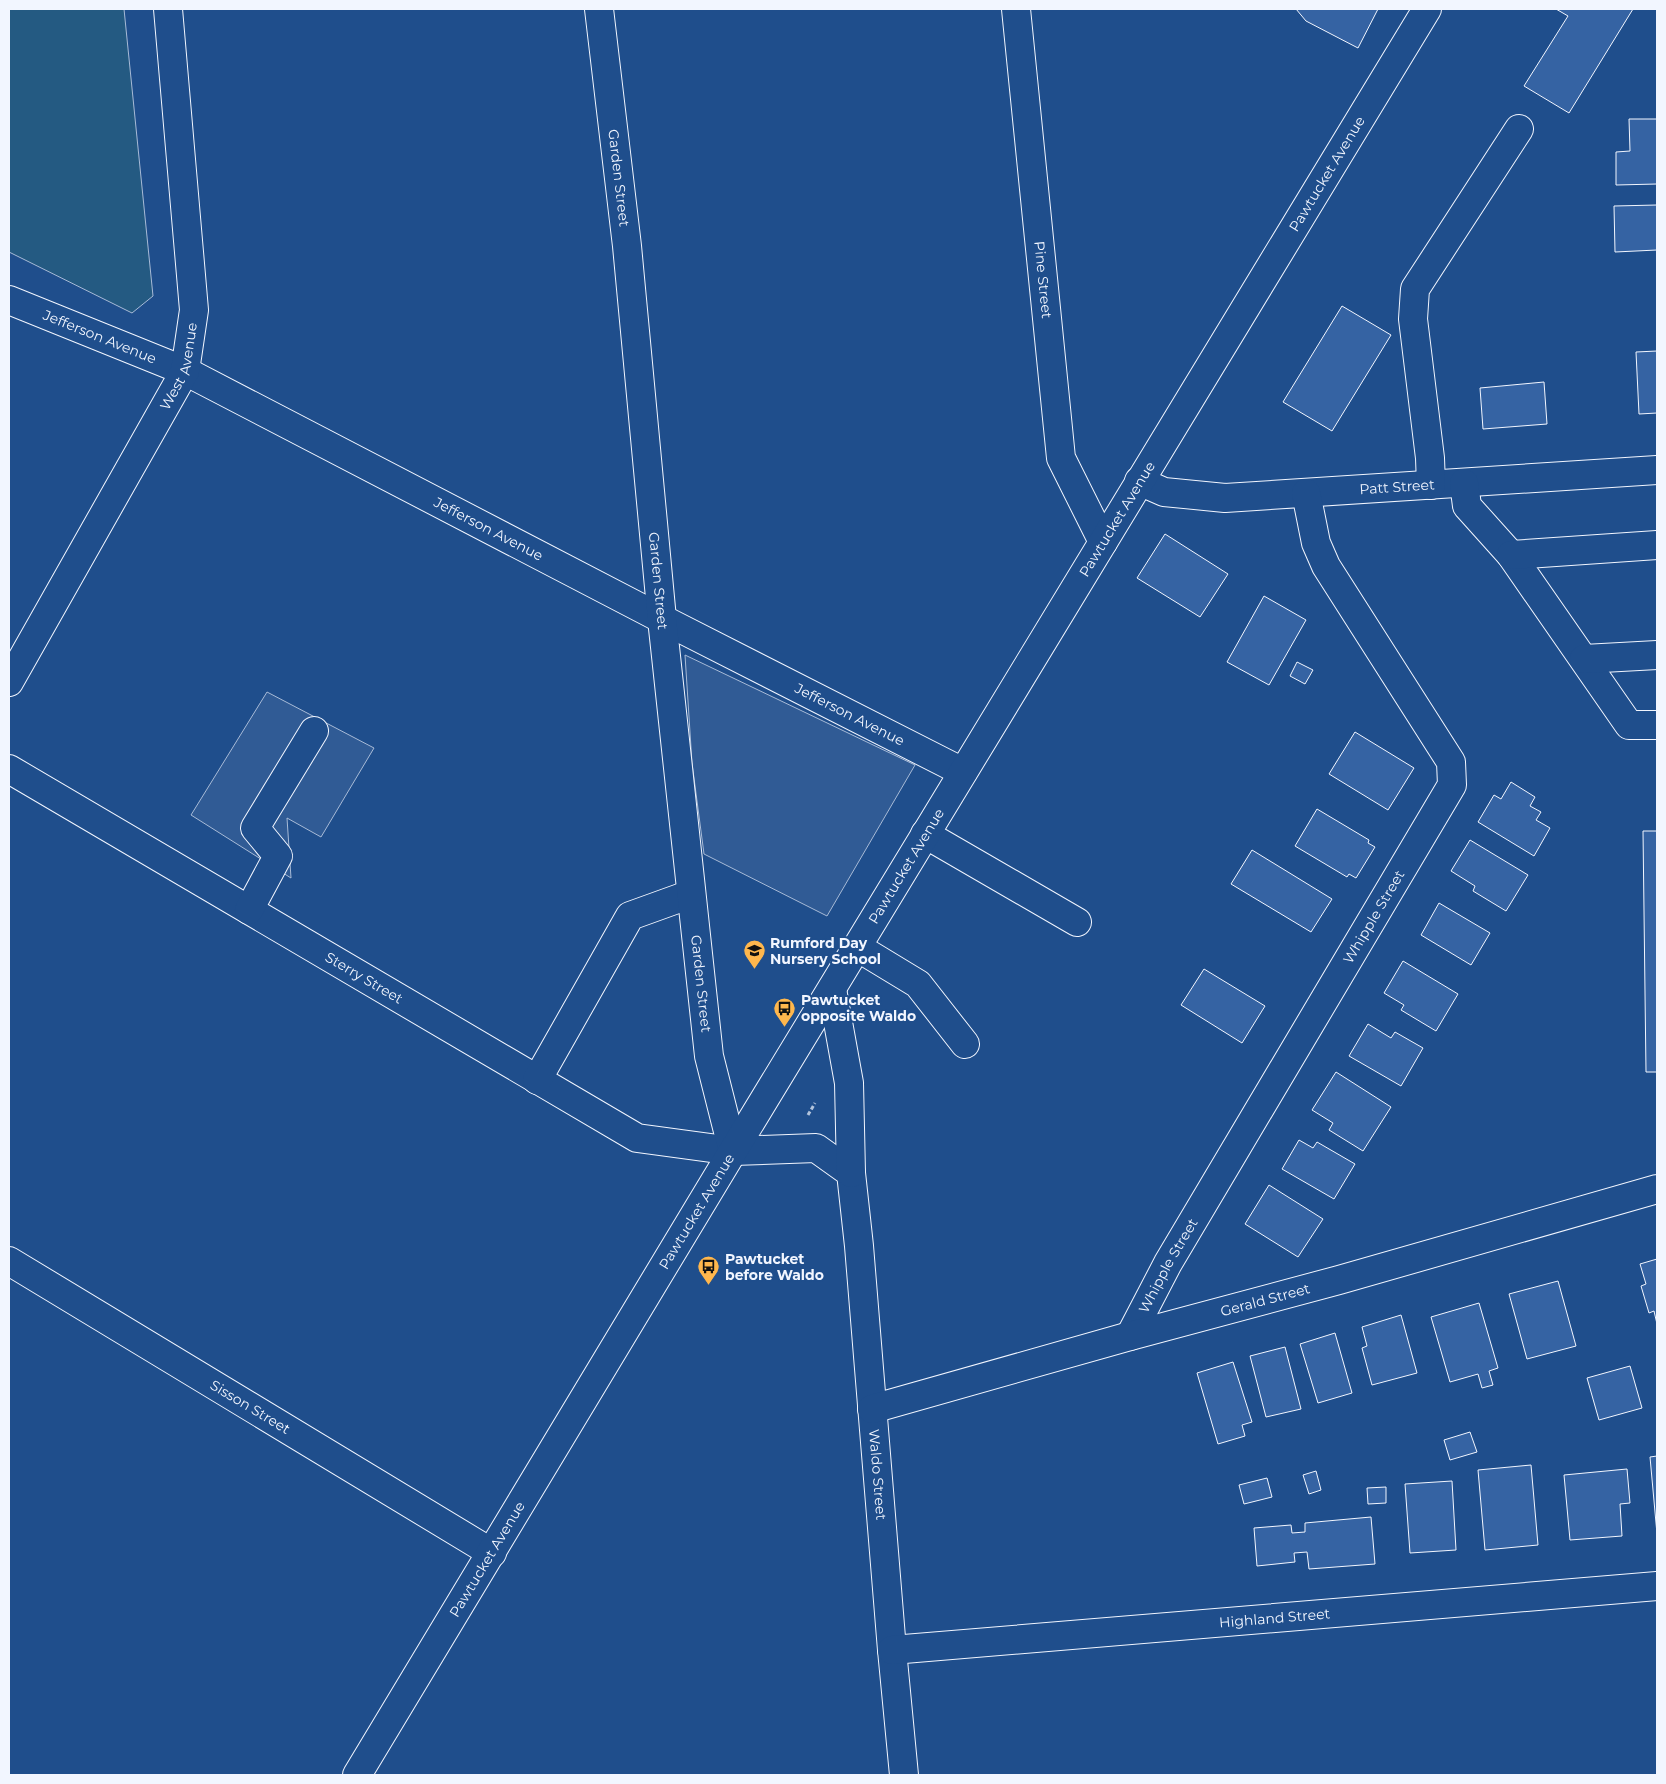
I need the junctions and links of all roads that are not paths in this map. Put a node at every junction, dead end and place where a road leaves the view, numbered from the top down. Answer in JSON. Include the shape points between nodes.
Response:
{"nodes":[{"id":1,"x":168,"y":9,"type":"edge"},
{"id":2,"x":599,"y":9,"type":"edge"},
{"id":3,"x":1016,"y":9,"type":"edge"},
{"id":4,"x":1427,"y":9,"type":"edge"},
{"id":5,"x":1519,"y":129,"type":"dead end"},
{"id":6,"x":9,"y":300,"type":"edge"},
{"id":7,"x":185,"y":371,"type":"junction"},
{"id":8,"x":1657,"y":470,"type":"edge"},
{"id":9,"x":1139,"y":481,"type":"junction"},
{"id":10,"x":1464,"y":483,"type":"junction"},
{"id":11,"x":1431,"y":485,"type":"junction"},
{"id":12,"x":1306,"y":493,"type":"junction"},
{"id":13,"x":1103,"y":542,"type":"junction"},
{"id":14,"x":1657,"y":545,"type":"edge"},
{"id":15,"x":1511,"y":555,"type":"junction"},
{"id":16,"x":662,"y":619,"type":"junction"},
{"id":17,"x":1657,"y":655,"type":"edge"},
{"id":18,"x":1584,"y":659,"type":"junction"},
{"id":19,"x":9,"y":682,"type":"edge"},
{"id":20,"x":1657,"y":725,"type":"edge"},
{"id":21,"x":314,"y":731,"type":"dead end"},
{"id":22,"x":9,"y":769,"type":"edge"},
{"id":23,"x":963,"y":772,"type":"junction"},
{"id":24,"x":925,"y":834,"type":"junction"},
{"id":25,"x":691,"y":894,"type":"junction"},
{"id":26,"x":249,"y":910,"type":"junction"},
{"id":27,"x":1077,"y":922,"type":"dead end"},
{"id":28,"x":857,"y":947,"type":"junction"},
{"id":29,"x":832,"y":989,"type":"junction"},
{"id":30,"x":964,"y":1044,"type":"dead end"},
{"id":31,"x":537,"y":1080,"type":"junction"},
{"id":32,"x":733,"y":1151,"type":"junction"},
{"id":33,"x":851,"y":1173,"type":"junction"},
{"id":34,"x":1657,"y":1189,"type":"edge"},
{"id":35,"x":9,"y":1261,"type":"edge"},
{"id":36,"x":1130,"y":1336,"type":"junction"},
{"id":37,"x":872,"y":1409,"type":"junction"},
{"id":38,"x":492,"y":1553,"type":"junction"},
{"id":39,"x":1657,"y":1586,"type":"edge"},
{"id":40,"x":892,"y":1650,"type":"junction"},
{"id":41,"x":357,"y":1775,"type":"edge"},
{"id":42,"x":904,"y":1775,"type":"edge"}],
"edges":[{"from":1,"to":7,"type":"street","name":"West Avenue","via":[[194,310]]},
{"from":2,"to":16,"type":"street","name":"Garden Street","via":[[627,246]]},
{"from":3,"to":13,"type":"street","name":"Pine Street","via":[[1061,458]]},
{"from":4,"to":9,"type":"street","name":"Pawtucket Avenue"},
{"from":5,"to":11,"type":"street","via":[[1415,288],[1413,319]]},
{"from":6,"to":7,"type":"street","name":"Jefferson Avenue"},
{"from":7,"to":16,"type":"street","name":"Jefferson Avenue"},
{"from":7,"to":19,"type":"street","name":"West Avenue"},
{"from":8,"to":10,"type":"street","name":"Patt Street"},
{"from":9,"to":12,"type":"street","name":"Patt Street","via":[[1164,492],[1225,498]]},
{"from":9,"to":13,"type":"street","name":"Pawtucket Avenue"},
{"from":10,"to":11,"type":"street","name":"Patt Street"},
{"from":10,"to":15,"type":"street","via":[[1467,506]]},
{"from":11,"to":12,"type":"street","name":"Patt Street"},
{"from":12,"to":36,"type":"street","name":"Whipple Street","via":[[1316,542],[1326,566],[1451,762],[1452,785],[1168,1263]]},
{"from":13,"to":23,"type":"street","name":"Pawtucket Avenue"},
{"from":14,"to":15,"type":"street"},
{"from":15,"to":18,"type":"street"},
{"from":16,"to":23,"type":"street","name":"Jefferson Avenue"},
{"from":16,"to":25,"type":"street","name":"Garden Street"},
{"from":17,"to":18,"type":"street"},
{"from":18,"to":20,"type":"street","via":[[1629,725]]},
{"from":21,"to":26,"type":"street","via":[[255,828],[278,856]]},
{"from":22,"to":26,"type":"street","name":"Sterry Street"},
{"from":23,"to":24,"type":"street","name":"Pawtucket Avenue"},
{"from":24,"to":27,"type":"street"},
{"from":24,"to":28,"type":"street","name":"Pawtucket Avenue"},
{"from":25,"to":31,"type":"street","via":[[630,916]]},
{"from":25,"to":32,"type":"street","name":"Garden Street","via":[[709,1056]]},
{"from":26,"to":31,"type":"street","name":"Sterry Street"},
{"from":28,"to":29,"type":"street","name":"Pawtucket Avenue"},
{"from":28,"to":30,"type":"street","via":[[918,984]]},
{"from":29,"to":32,"type":"street","name":"Pawtucket Avenue"},
{"from":29,"to":33,"type":"street","name":"Waldo Street","via":[[849,1084]]},
{"from":31,"to":32,"type":"street","name":"Sterry Street","via":[[637,1138]]},
{"from":32,"to":33,"type":"street","via":[[816,1148]]},
{"from":32,"to":38,"type":"street","name":"Pawtucket Avenue"},
{"from":33,"to":37,"type":"street","name":"Waldo Street"},
{"from":34,"to":36,"type":"street","name":"Gerald Street"},
{"from":35,"to":38,"type":"street","name":"Sisson Street"},
{"from":36,"to":37,"type":"street","name":"Gerald Street"},
{"from":37,"to":40,"type":"street","name":"Waldo Street"},
{"from":38,"to":41,"type":"street","name":"Pawtucket Avenue"},
{"from":39,"to":40,"type":"street","name":"Highland Street"},
{"from":40,"to":42,"type":"street","name":"Waldo Street"}]}
